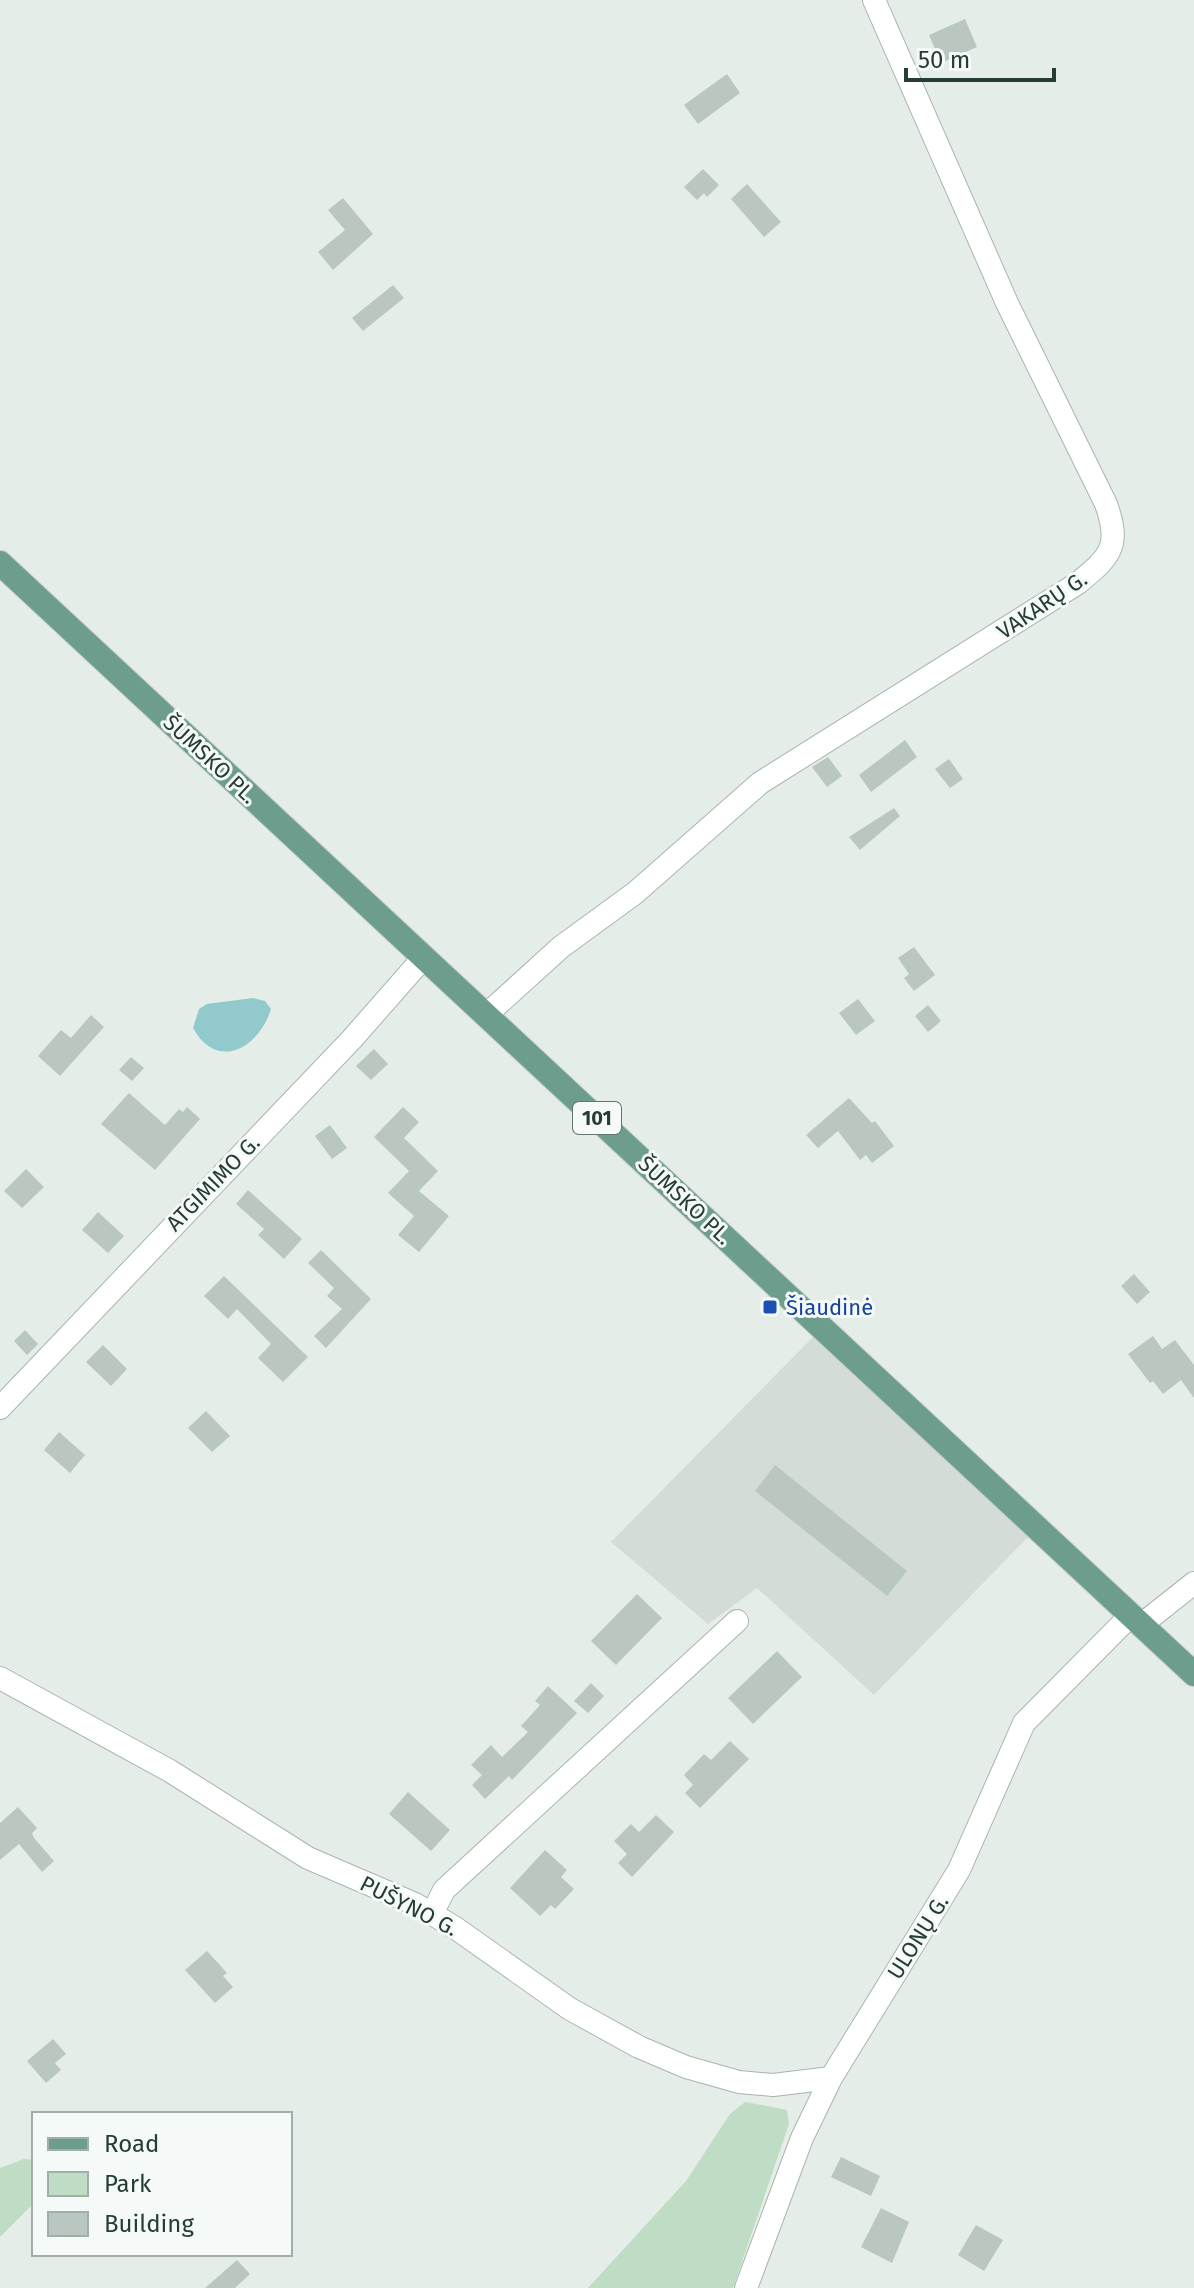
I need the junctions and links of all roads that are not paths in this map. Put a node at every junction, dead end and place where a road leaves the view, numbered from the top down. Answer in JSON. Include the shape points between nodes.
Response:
{"nodes":[{"id":1,"x":874,"y":0,"type":"edge"},
{"id":2,"x":0,"y":563,"type":"edge"},
{"id":3,"x":424,"y":957,"type":"junction"},
{"id":4,"x":486,"y":1015,"type":"junction"},
{"id":5,"x":0,"y":1408,"type":"edge"},
{"id":6,"x":1194,"y":1583,"type":"edge"},
{"id":7,"x":1136,"y":1620,"type":"junction"},
{"id":8,"x":737,"y":1621,"type":"dead end"},
{"id":9,"x":1194,"y":1674,"type":"edge"},
{"id":10,"x":0,"y":1678,"type":"edge"},
{"id":11,"x":432,"y":1914,"type":"junction"},
{"id":12,"x":831,"y":2078,"type":"junction"},
{"id":13,"x":746,"y":2288,"type":"edge"}],
"edges":[{"from":1,"to":4,"type":"street","name":"VAKARŲ G.","via":[[1007,303],[1106,504],[1115,528],[1108,555],[1078,583],[760,783]]},
{"from":2,"to":3,"type":"main road","name":"ŠUMSKO PL.","number":"101"},
{"from":3,"to":4,"type":"main road","name":"ŠUMSKO PL.","number":"101"},
{"from":3,"to":5,"type":"street","name":"ATGIMIMO G."},
{"from":4,"to":7,"type":"main road","name":"ŠUMSKO PL.","number":"101"},
{"from":6,"to":7,"type":"street","name":"ULONŲ G."},
{"from":7,"to":9,"type":"main road","name":"ŠUMSKO PL.","number":"101"},
{"from":7,"to":12,"type":"street","name":"ULONŲ G.","via":[[1047,1696],[1024,1723],[959,1870]]},
{"from":8,"to":11,"type":"street","via":[[444,1890]]},
{"from":10,"to":11,"type":"street","name":"PUŠYNO G.","via":[[170,1771],[308,1858]]},
{"from":11,"to":12,"type":"street","name":"PUŠYNO G.","via":[[570,2009],[686,2067],[773,2085]]},
{"from":12,"to":13,"type":"street","name":"ULONŲ G.","via":[[802,2138]]}]}
